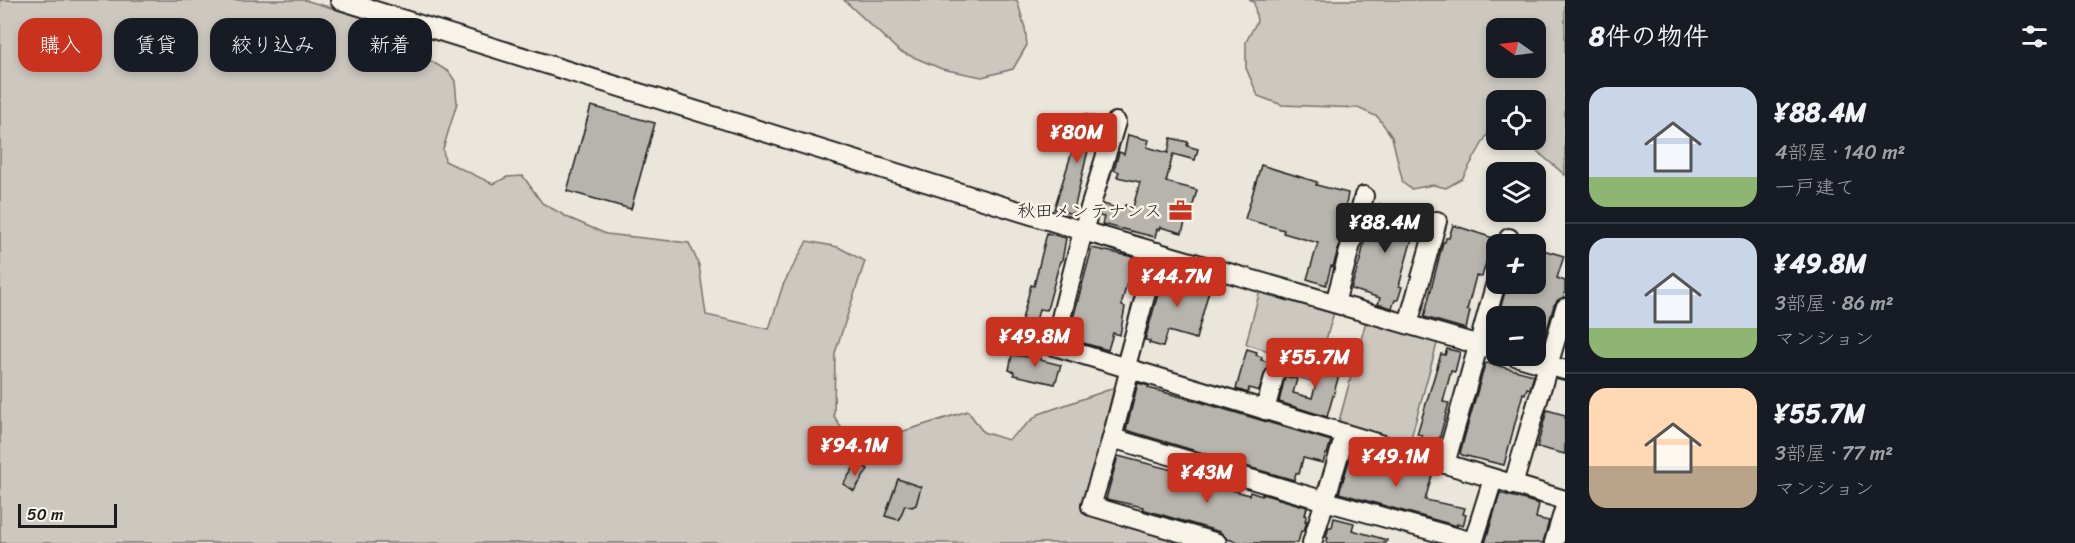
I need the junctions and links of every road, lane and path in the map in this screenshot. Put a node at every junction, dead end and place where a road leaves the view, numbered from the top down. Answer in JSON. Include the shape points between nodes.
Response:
{"nodes":[{"id":1,"x":340,"y":0,"type":"edge"},
{"id":2,"x":1116,"y":122,"type":"dead end"},
{"id":3,"x":1364,"y":196,"type":"dead end"},
{"id":4,"x":1437,"y":221,"type":"dead end"},
{"id":5,"x":1083,"y":231,"type":"junction"},
{"id":6,"x":1157,"y":252,"type":"junction"},
{"id":7,"x":1493,"y":294,"type":"edge"},
{"id":8,"x":1335,"y":303,"type":"junction"},
{"id":9,"x":1565,"y":308,"type":"edge"},
{"id":10,"x":1408,"y":324,"type":"junction"},
{"id":11,"x":1018,"y":338,"type":"dead end"},
{"id":12,"x":1478,"y":344,"type":"junction"},
{"id":13,"x":1055,"y":346,"type":"junction"},
{"id":14,"x":1486,"y":347,"type":"edge"},
{"id":15,"x":1128,"y":367,"type":"junction"},
{"id":16,"x":1557,"y":368,"type":"edge"},
{"id":17,"x":1274,"y":377,"type":"dead end"},
{"id":18,"x":1265,"y":410,"type":"junction"},
{"id":19,"x":1345,"y":435,"type":"junction"},
{"id":20,"x":1112,"y":438,"type":"junction"},
{"id":21,"x":1444,"y":464,"type":"junction"},
{"id":22,"x":1493,"y":479,"type":"junction"},
{"id":23,"x":1513,"y":485,"type":"junction"},
{"id":24,"x":1565,"y":500,"type":"edge"},
{"id":25,"x":1325,"y":501,"type":"junction"},
{"id":26,"x":1565,"y":507,"type":"edge"},
{"id":27,"x":1473,"y":542,"type":"edge"},
{"id":28,"x":1217,"y":543,"type":"edge"},
{"id":29,"x":1312,"y":543,"type":"edge"},
{"id":30,"x":1554,"y":543,"type":"edge"}],
"edges":[{"from":1,"to":5,"type":"street"},
{"from":2,"to":5,"type":"street"},
{"from":3,"to":8,"type":"street"},
{"from":4,"to":10,"type":"street"},
{"from":5,"to":6,"type":"street"},
{"from":5,"to":13,"type":"street"},
{"from":6,"to":8,"type":"street"},
{"from":6,"to":15,"type":"street"},
{"from":7,"to":12,"type":"street"},
{"from":8,"to":10,"type":"street"},
{"from":9,"to":16,"type":"street"},
{"from":10,"to":12,"type":"street"},
{"from":11,"to":13,"type":"street"},
{"from":12,"to":14,"type":"street"},
{"from":12,"to":21,"type":"street"},
{"from":13,"to":15,"type":"street"},
{"from":15,"to":18,"type":"street"},
{"from":15,"to":20,"type":"street"},
{"from":16,"to":23,"type":"street"},
{"from":17,"to":18,"type":"street"},
{"from":18,"to":19,"type":"street"},
{"from":19,"to":21,"type":"street"},
{"from":19,"to":25,"type":"street"},
{"from":20,"to":25,"type":"street"},
{"from":20,"to":28,"type":"street","via":[[1091,506]]},
{"from":21,"to":22,"type":"street"},
{"from":22,"to":23,"type":"street"},
{"from":22,"to":27,"type":"street"},
{"from":23,"to":24,"type":"street"},
{"from":25,"to":27,"type":"street"},
{"from":25,"to":29,"type":"street"},
{"from":26,"to":30,"type":"street"}]}
